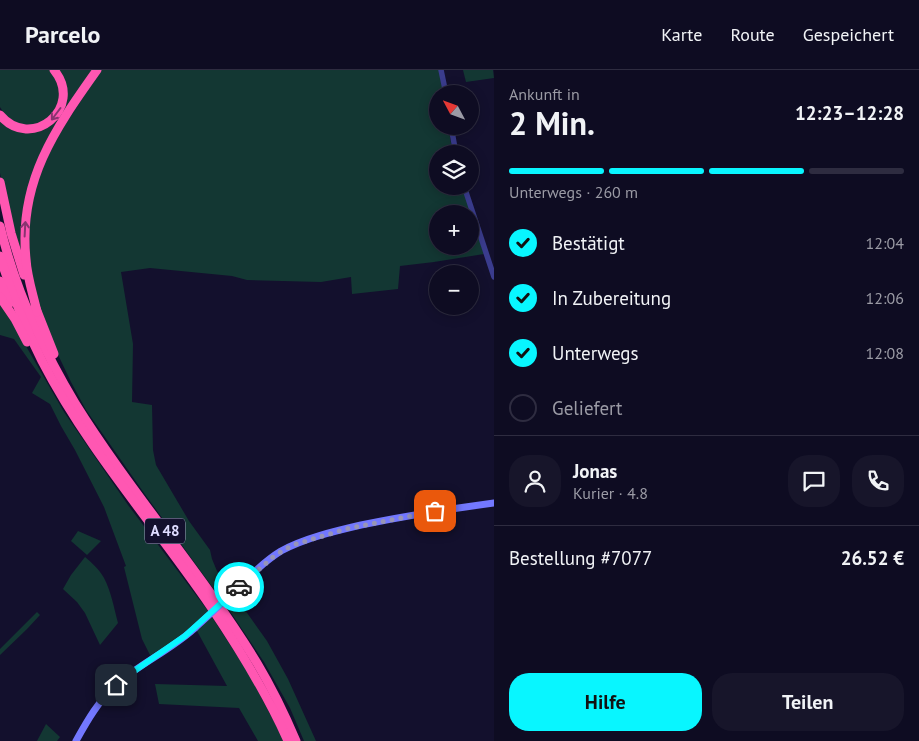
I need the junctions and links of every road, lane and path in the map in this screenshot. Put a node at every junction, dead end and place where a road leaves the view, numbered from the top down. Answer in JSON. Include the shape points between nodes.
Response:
{"nodes":[{"id":1,"x":54,"y":70,"type":"edge"},
{"id":2,"x":97,"y":70,"type":"edge"},
{"id":3,"x":441,"y":70,"type":"edge"},
{"id":4,"x":444,"y":85,"type":"edge"},
{"id":5,"x":0,"y":115,"type":"edge"},
{"id":6,"x":0,"y":182,"type":"edge"},
{"id":7,"x":467,"y":195,"type":"edge"},
{"id":8,"x":0,"y":226,"type":"edge"},
{"id":9,"x":0,"y":256,"type":"edge"},
{"id":10,"x":494,"y":277,"type":"edge"},
{"id":11,"x":0,"y":281,"type":"edge"},
{"id":12,"x":0,"y":297,"type":"edge"},
{"id":13,"x":37,"y":312,"type":"junction"},
{"id":14,"x":15,"y":319,"type":"junction"},
{"id":15,"x":56,"y":376,"type":"junction"},
{"id":16,"x":494,"y":503,"type":"edge"},
{"id":17,"x":76,"y":741,"type":"edge"},
{"id":18,"x":288,"y":741,"type":"edge"},
{"id":19,"x":296,"y":741,"type":"edge"}],
"edges":[{"from":1,"to":5,"type":"highway","one_way":true,"via":[[64,92],[60,110],[52,120],[40,127],[26,129],[12,126]]},
{"from":13,"to":2,"type":"highway","one_way":true,"via":[[25,257],[29,197],[54,133]]},
{"from":3,"to":4,"type":"street"},
{"from":6,"to":13,"type":"highway","via":[[11,233]]},
{"from":7,"to":10,"type":"street"},
{"from":8,"to":15,"type":"highway","number":"A 48","via":[[25,303]]},
{"from":9,"to":15,"type":"highway","number":"A 48","via":[[23,320],[43,362]]},
{"from":11,"to":14,"type":"highway"},
{"from":12,"to":14,"type":"highway"},
{"from":13,"to":15,"type":"highway","via":[[54,355]]},
{"from":14,"to":15,"type":"highway","via":[[40,363]]},
{"from":15,"to":18,"type":"highway","number":"A 48","via":[[82,427],[112,472],[234,641]]},
{"from":15,"to":19,"type":"highway","number":"A 48","via":[[232,624],[285,714]]},
{"from":16,"to":17,"type":"main road","bridge":true,"via":[[415,514],[346,529],[287,548],[174,645],[120,681],[89,718]]}]}
